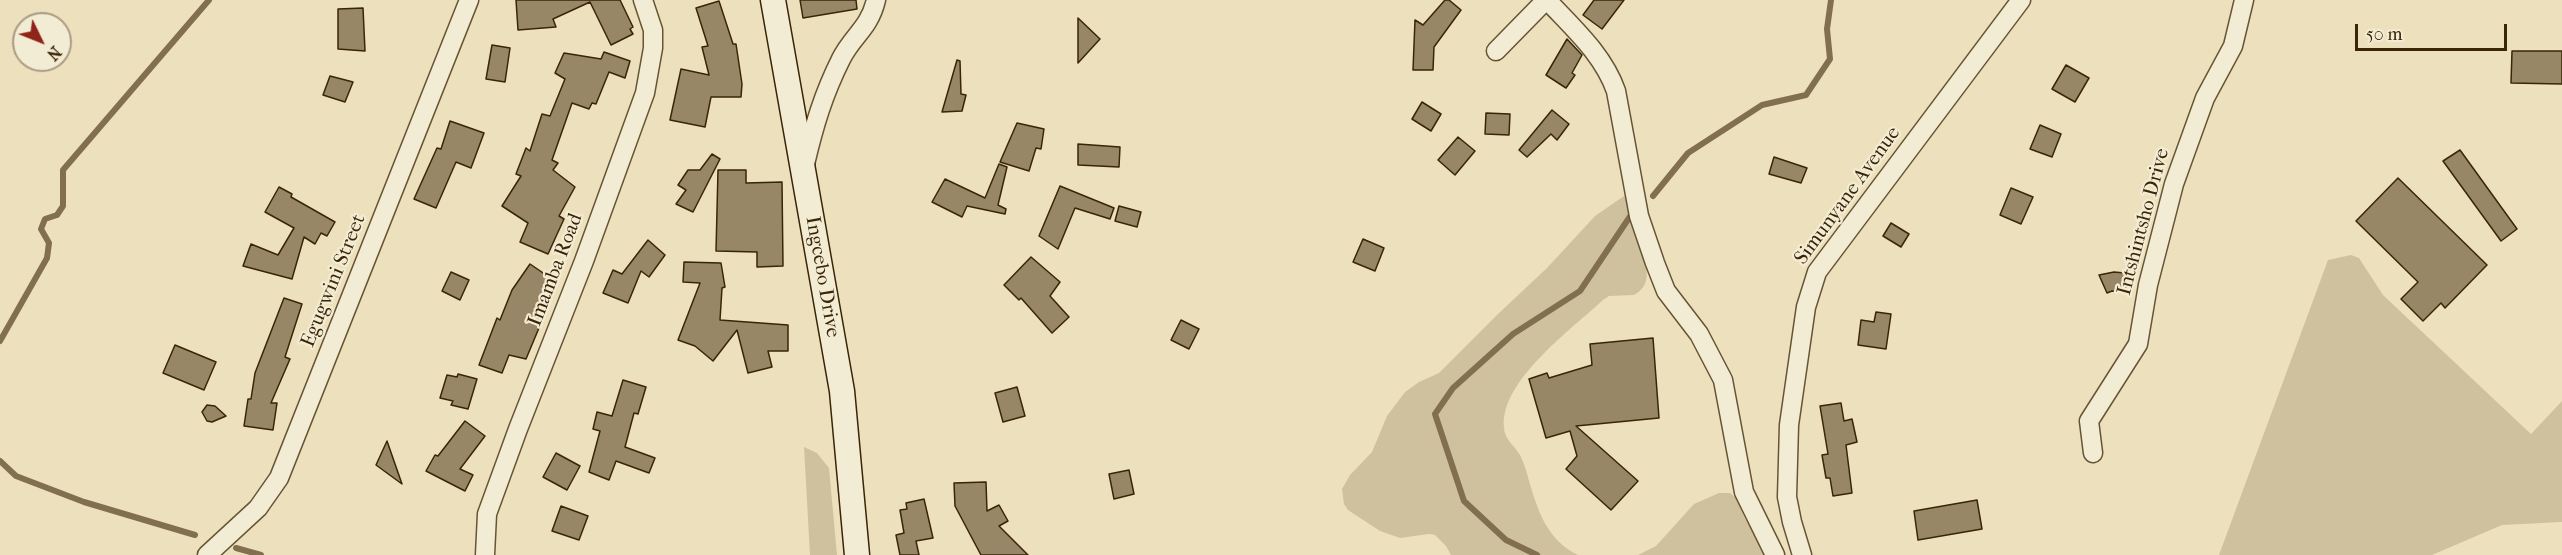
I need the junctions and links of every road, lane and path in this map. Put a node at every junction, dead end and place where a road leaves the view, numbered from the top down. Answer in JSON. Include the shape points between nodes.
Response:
{"nodes":[{"id":1,"x":469,"y":0,"type":"edge"},
{"id":2,"x":643,"y":0,"type":"edge"},
{"id":3,"x":773,"y":0,"type":"edge"},
{"id":4,"x":876,"y":0,"type":"edge"},
{"id":5,"x":1546,"y":0,"type":"edge"},
{"id":6,"x":2021,"y":0,"type":"edge"},
{"id":7,"x":2244,"y":0,"type":"edge"},
{"id":8,"x":1496,"y":51,"type":"dead end"},
{"id":9,"x":803,"y":171,"type":"junction"},
{"id":10,"x":2092,"y":453,"type":"dead end"},
{"id":11,"x":207,"y":555,"type":"edge"},
{"id":12,"x":485,"y":555,"type":"edge"},
{"id":13,"x":857,"y":555,"type":"edge"},
{"id":14,"x":1775,"y":555,"type":"edge"},
{"id":15,"x":1802,"y":555,"type":"edge"}],
"edges":[{"from":1,"to":11,"type":"street","name":"Egugwini Street","via":[[279,478],[258,508]]},
{"from":2,"to":12,"type":"street","name":"Imamba Road","via":[[653,30],[645,93],[487,514]]},
{"from":3,"to":9,"type":"main road","name":"Ingcebo Drive"},
{"from":4,"to":9,"type":"street","via":[[867,25],[842,57],[819,106]]},
{"from":5,"to":8,"type":"street"},
{"from":5,"to":14,"type":"street","via":[[1610,73],[1640,216],[1655,263],[1666,291],[1699,334],[1723,380],[1744,492]]},
{"from":6,"to":15,"type":"street","name":"Simunyane Avenue","via":[[1817,272],[1806,307],[1789,425],[1787,497]]},
{"from":7,"to":10,"type":"street","name":"Intshintsho Drive","via":[[2233,46],[2205,98],[2174,184],[2148,285],[2138,344],[2089,421]]},
{"from":9,"to":13,"type":"main road","name":"Ingcebo Drive","via":[[842,391]]}]}
